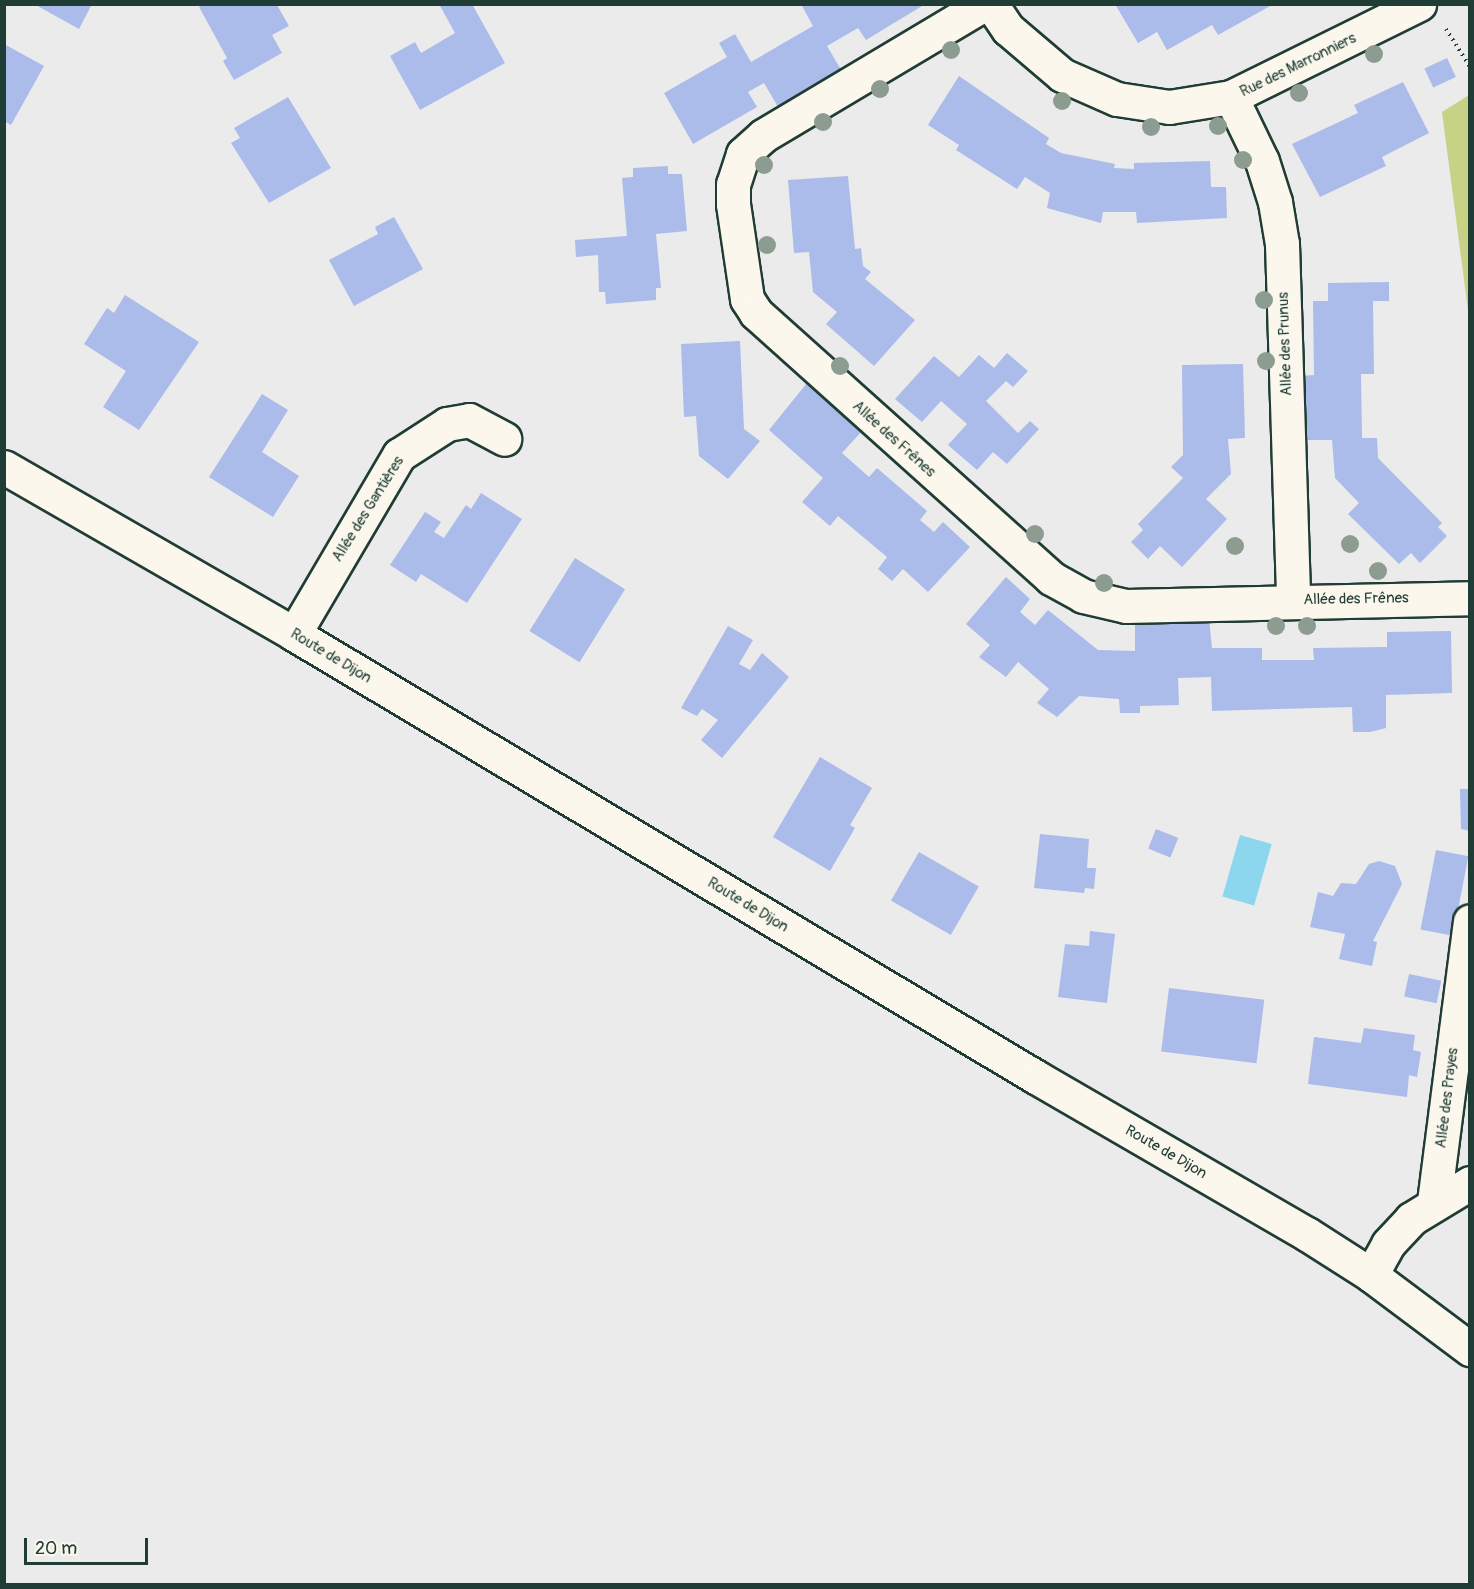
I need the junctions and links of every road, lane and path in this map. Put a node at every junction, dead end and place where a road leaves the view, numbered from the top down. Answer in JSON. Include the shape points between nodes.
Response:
{"nodes":[{"id":1,"x":984,"y":4,"type":"edge"},
{"id":2,"x":990,"y":4,"type":"edge"},
{"id":3,"x":1430,"y":12,"type":"edge"},
{"id":4,"x":1470,"y":67,"type":"edge"},
{"id":5,"x":1231,"y":97,"type":"junction"},
{"id":6,"x":504,"y":439,"type":"dead end"},
{"id":7,"x":4,"y":467,"type":"edge"},
{"id":8,"x":1470,"y":598,"type":"edge"},
{"id":9,"x":1293,"y":600,"type":"junction"},
{"id":10,"x":294,"y":633,"type":"junction"},
{"id":11,"x":1470,"y":921,"type":"edge"},
{"id":12,"x":1470,"y":1183,"type":"edge"},
{"id":13,"x":1434,"y":1203,"type":"junction"},
{"id":14,"x":1371,"y":1275,"type":"junction"},
{"id":15,"x":1470,"y":1349,"type":"edge"}],
"edges":[{"from":1,"to":9,"type":"street","name":"Allée des Frênes","via":[[763,136],[743,154],[733,184],[732,204],[747,299],[767,327],[1066,588],[1103,603],[1126,606]]},
{"from":2,"to":5,"type":"street","name":"Rue des Marronniers","via":[[1031,51],[1091,90],[1117,99],[1169,107]]},
{"from":3,"to":4,"type":"path"},
{"from":3,"to":5,"type":"street","name":"Rue des Marronniers"},
{"from":5,"to":9,"type":"street","name":"Allée des Prunus","via":[[1262,161],[1275,202],[1282,244]]},
{"from":6,"to":10,"type":"street","name":"Allée des Gantières","via":[[469,420],[447,424],[399,455]]},
{"from":7,"to":10,"type":"street","name":"Route de Dijon"},
{"from":8,"to":9,"type":"street","name":"Allée des Frênes"},
{"from":10,"to":14,"type":"street","name":"Route de Dijon"},
{"from":11,"to":13,"type":"street","name":"Allée des Prayes"},
{"from":12,"to":13,"type":"street"},
{"from":13,"to":14,"type":"street","via":[[1388,1244]]},
{"from":14,"to":15,"type":"street","name":"Route de Dijon"}]}
